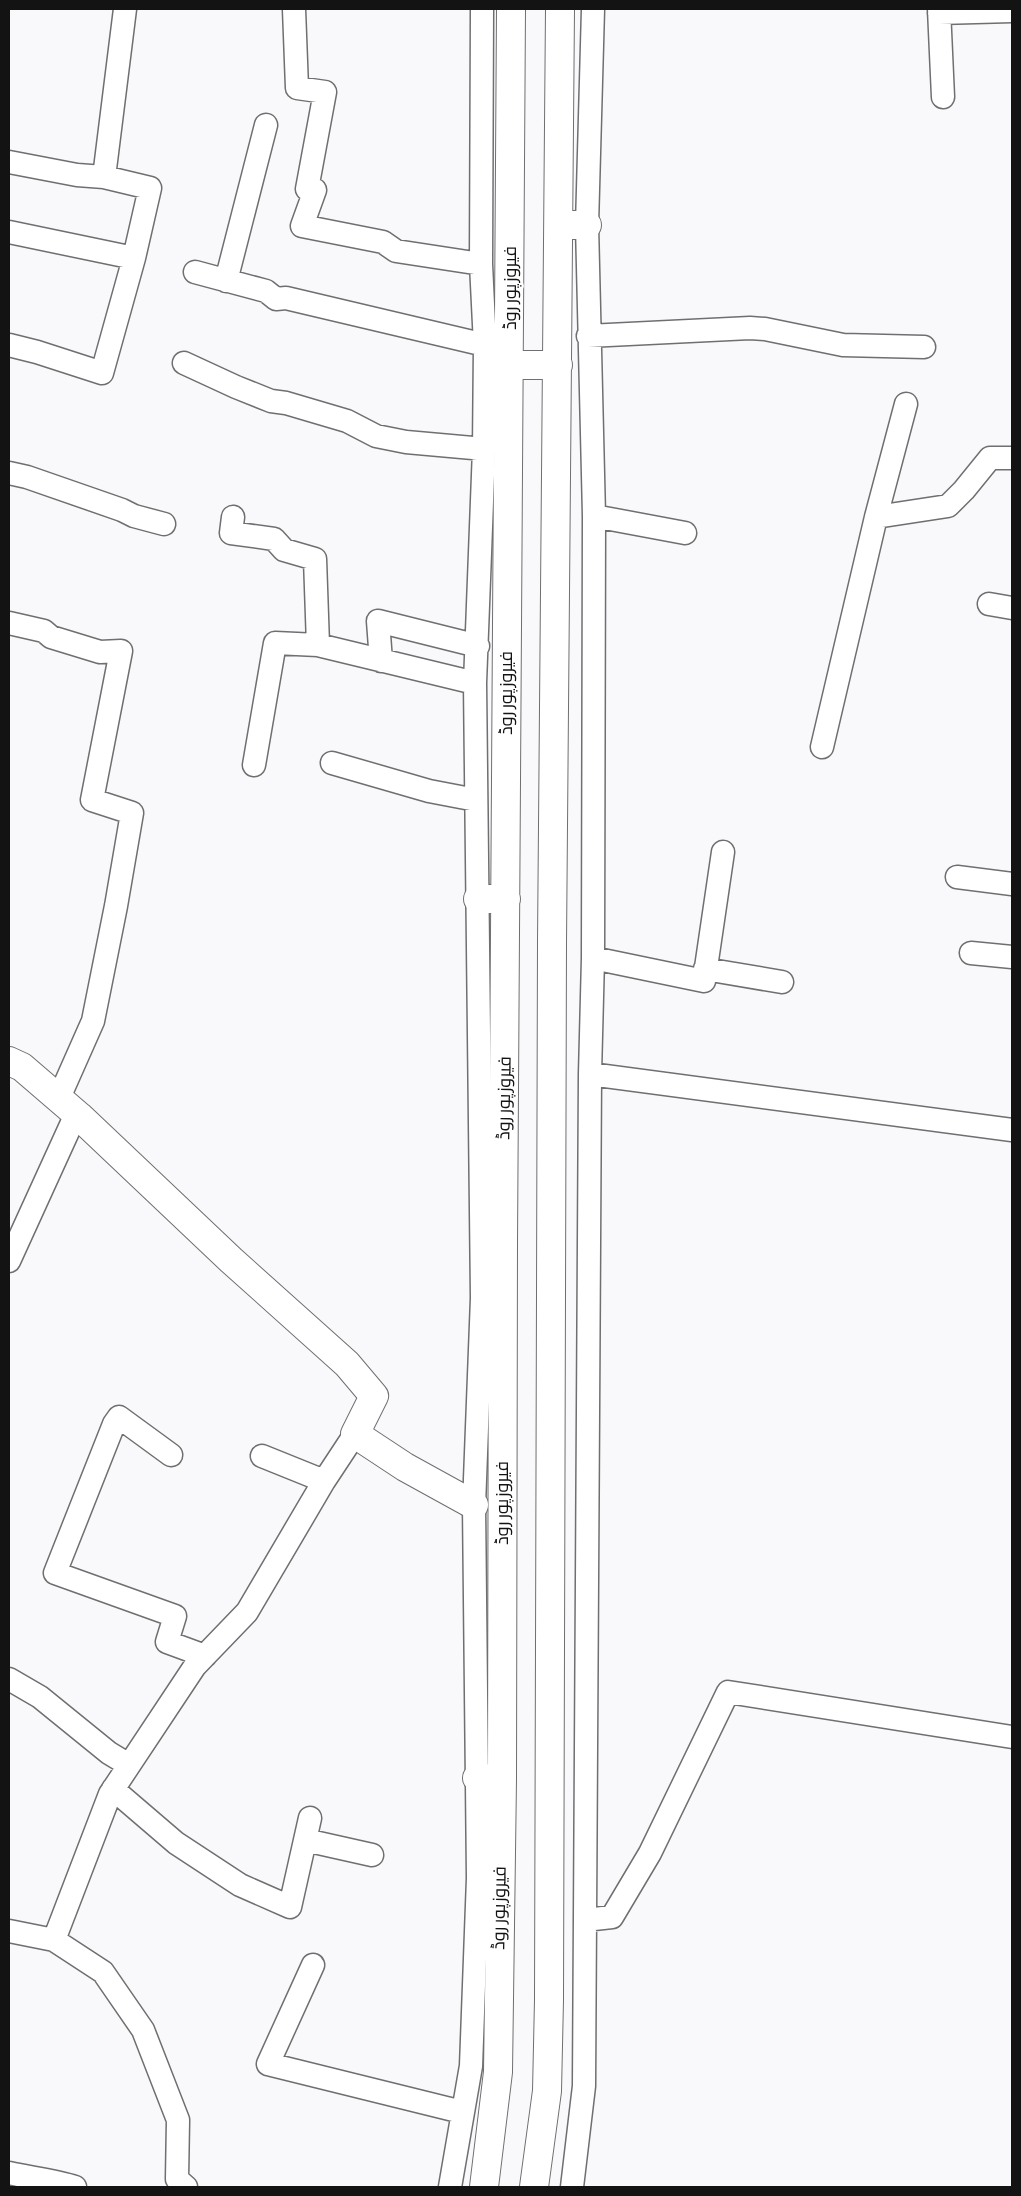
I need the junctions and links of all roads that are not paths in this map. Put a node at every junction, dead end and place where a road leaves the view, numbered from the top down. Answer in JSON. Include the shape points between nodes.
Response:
{"nodes":[{"id":1,"x":125,"y":9,"type":"edge"},
{"id":2,"x":294,"y":9,"type":"edge"},
{"id":3,"x":482,"y":9,"type":"edge"},
{"id":4,"x":511,"y":9,"type":"edge"},
{"id":5,"x":560,"y":9,"type":"edge"},
{"id":6,"x":593,"y":9,"type":"edge"},
{"id":7,"x":939,"y":11,"type":"edge"},
{"id":8,"x":1012,"y":11,"type":"edge"},
{"id":9,"x":943,"y":98,"type":"dead end"},
{"id":10,"x":266,"y":125,"type":"dead end"},
{"id":11,"x":9,"y":162,"type":"edge"},
{"id":12,"x":104,"y":177,"type":"junction"},
{"id":13,"x":559,"y":225,"type":"junction"},
{"id":14,"x":587,"y":225,"type":"junction"},
{"id":15,"x":9,"y":232,"type":"edge"},
{"id":16,"x":134,"y":258,"type":"junction"},
{"id":17,"x":481,"y":264,"type":"junction"},
{"id":18,"x":195,"y":272,"type":"dead end"},
{"id":19,"x":226,"y":280,"type":"junction"},
{"id":20,"x":588,"y":336,"type":"junction"},
{"id":21,"x":9,"y":345,"type":"edge"},
{"id":22,"x":485,"y":345,"type":"junction"},
{"id":23,"x":924,"y":347,"type":"dead end"},
{"id":24,"x":184,"y":362,"type":"dead end"},
{"id":25,"x":510,"y":365,"type":"junction"},
{"id":26,"x":558,"y":365,"type":"junction"},
{"id":27,"x":906,"y":404,"type":"dead end"},
{"id":28,"x":484,"y":448,"type":"junction"},
{"id":29,"x":1012,"y":458,"type":"edge"},
{"id":30,"x":9,"y":473,"type":"edge"},
{"id":31,"x":594,"y":516,"type":"junction"},
{"id":32,"x":233,"y":517,"type":"dead end"},
{"id":33,"x":876,"y":517,"type":"junction"},
{"id":34,"x":164,"y":524,"type":"dead end"},
{"id":35,"x":685,"y":533,"type":"dead end"},
{"id":36,"x":989,"y":604,"type":"dead end"},
{"id":37,"x":1012,"y":608,"type":"edge"},
{"id":38,"x":9,"y":623,"type":"edge"},
{"id":39,"x":318,"y":646,"type":"junction"},
{"id":40,"x":478,"y":646,"type":"junction"},
{"id":41,"x":381,"y":661,"type":"junction"},
{"id":42,"x":475,"y":683,"type":"junction"},
{"id":43,"x":822,"y":747,"type":"dead end"},
{"id":44,"x":332,"y":764,"type":"dead end"},
{"id":45,"x":254,"y":765,"type":"dead end"},
{"id":46,"x":476,"y":800,"type":"junction"},
{"id":47,"x":723,"y":852,"type":"dead end"},
{"id":48,"x":957,"y":877,"type":"dead end"},
{"id":49,"x":1012,"y":884,"type":"edge"},
{"id":50,"x":478,"y":899,"type":"junction"},
{"id":51,"x":506,"y":899,"type":"junction"},
{"id":52,"x":971,"y":953,"type":"dead end"},
{"id":53,"x":1012,"y":957,"type":"edge"},
{"id":54,"x":593,"y":958,"type":"junction"},
{"id":55,"x":706,"y":969,"type":"junction"},
{"id":56,"x":782,"y":982,"type":"dead end"},
{"id":57,"x":9,"y":1061,"type":"edge"},
{"id":58,"x":590,"y":1074,"type":"junction"},
{"id":59,"x":67,"y":1107,"type":"junction"},
{"id":60,"x":1012,"y":1130,"type":"edge"},
{"id":61,"x":9,"y":1261,"type":"edge"},
{"id":62,"x":355,"y":1434,"type":"junction"},
{"id":63,"x":171,"y":1454,"type":"dead end"},
{"id":64,"x":262,"y":1456,"type":"dead end"},
{"id":65,"x":324,"y":1481,"type":"junction"},
{"id":66,"x":474,"y":1505,"type":"junction"},
{"id":67,"x":205,"y":1656,"type":"junction"},
{"id":68,"x":9,"y":1679,"type":"edge"},
{"id":69,"x":1012,"y":1737,"type":"edge"},
{"id":70,"x":129,"y":1765,"type":"junction"},
{"id":71,"x":490,"y":1778,"type":"junction"},
{"id":72,"x":113,"y":1788,"type":"junction"},
{"id":73,"x":310,"y":1818,"type":"dead end"},
{"id":74,"x":305,"y":1840,"type":"junction"},
{"id":75,"x":372,"y":1855,"type":"dead end"},
{"id":76,"x":585,"y":1920,"type":"junction"},
{"id":77,"x":9,"y":1932,"type":"edge"},
{"id":78,"x":54,"y":1940,"type":"junction"},
{"id":79,"x":313,"y":1965,"type":"dead end"},
{"id":80,"x":462,"y":2112,"type":"junction"},
{"id":81,"x":9,"y":2173,"type":"edge"},
{"id":82,"x":75,"y":2187,"type":"edge"},
{"id":83,"x":186,"y":2187,"type":"edge"},
{"id":84,"x":450,"y":2187,"type":"edge"},
{"id":85,"x":484,"y":2187,"type":"edge"},
{"id":86,"x":534,"y":2187,"type":"edge"},
{"id":87,"x":572,"y":2187,"type":"edge"}],
"edges":[{"from":1,"to":12,"type":"street"},
{"from":2,"to":17,"type":"street","via":[[297,88],[326,92],[307,189],[315,190],[302,226],[383,242],[396,251]]},
{"from":3,"to":17,"type":"street"},
{"from":4,"to":25,"type":"main road","name":"فیروزپور روڈ"},
{"from":5,"to":13,"type":"main road"},
{"from":6,"to":14,"type":"street"},
{"from":7,"to":8,"type":"street"},
{"from":7,"to":9,"type":"street"},
{"from":10,"to":19,"type":"street"},
{"from":11,"to":12,"type":"street"},
{"from":12,"to":16,"type":"street","via":[[150,188]]},
{"from":13,"to":14,"type":"main road"},
{"from":13,"to":26,"type":"main road"},
{"from":14,"to":20,"type":"street"},
{"from":15,"to":16,"type":"street"},
{"from":16,"to":21,"type":"street","via":[[102,373]]},
{"from":17,"to":22,"type":"street"},
{"from":18,"to":19,"type":"street"},
{"from":19,"to":22,"type":"street","via":[[266,291],[276,299],[286,298]]},
{"from":20,"to":23,"type":"street","via":[[750,328],[843,345]]},
{"from":20,"to":31,"type":"street"},
{"from":22,"to":28,"type":"street"},
{"from":24,"to":28,"type":"street","via":[[271,401],[347,422],[376,436],[406,442]]},
{"from":25,"to":26,"type":"main road"},
{"from":25,"to":51,"type":"main road","name":"فیروزپور روڈ"},
{"from":26,"to":86,"type":"main road","via":[[552,942],[549,2000],[547,2091]]},
{"from":27,"to":33,"type":"street"},
{"from":28,"to":40,"type":"street"},
{"from":29,"to":33,"type":"street","via":[[990,458],[948,506]]},
{"from":30,"to":34,"type":"street"},
{"from":31,"to":35,"type":"street"},
{"from":31,"to":54,"type":"street"},
{"from":32,"to":39,"type":"street","via":[[231,533],[274,539],[284,550],[315,559]]},
{"from":33,"to":43,"type":"street"},
{"from":36,"to":37,"type":"street"},
{"from":38,"to":59,"type":"street","via":[[44,631],[51,637],[100,652],[121,651],[92,800],[132,813],[93,1021]]},
{"from":39,"to":41,"type":"street"},
{"from":39,"to":45,"type":"street","via":[[275,643]]},
{"from":40,"to":41,"type":"street","via":[[378,622]]},
{"from":40,"to":42,"type":"street"},
{"from":41,"to":42,"type":"street"},
{"from":42,"to":46,"type":"street"},
{"from":44,"to":46,"type":"street","via":[[429,791]]},
{"from":46,"to":50,"type":"street"},
{"from":47,"to":55,"type":"street"},
{"from":48,"to":49,"type":"street"},
{"from":50,"to":51,"type":"main road"},
{"from":50,"to":66,"type":"street","via":[[482,1298]]},
{"from":51,"to":71,"type":"main road","name":"فیروزپور روڈ"},
{"from":52,"to":53,"type":"street"},
{"from":54,"to":55,"type":"street","via":[[704,981]]},
{"from":54,"to":58,"type":"street"},
{"from":55,"to":56,"type":"street"},
{"from":57,"to":59,"type":"main road","via":[[22,1067]]},
{"from":58,"to":60,"type":"street"},
{"from":58,"to":76,"type":"street"},
{"from":59,"to":61,"type":"street"},
{"from":59,"to":62,"type":"main road","via":[[347,1364],[374,1396]]},
{"from":62,"to":65,"type":"street"},
{"from":62,"to":66,"type":"main road"},
{"from":63,"to":67,"type":"street","via":[[119,1418],[55,1573],[175,1616],[167,1642]]},
{"from":64,"to":65,"type":"street"},
{"from":65,"to":67,"type":"street","via":[[247,1612]]},
{"from":66,"to":71,"type":"street"},
{"from":67,"to":70,"type":"street"},
{"from":68,"to":70,"type":"street","via":[[40,1697],[109,1753]]},
{"from":69,"to":76,"type":"street","via":[[728,1692],[650,1853],[612,1917]]},
{"from":70,"to":72,"type":"street"},
{"from":71,"to":80,"type":"street","via":[[478,1878],[471,2066]]},
{"from":71,"to":85,"type":"main road","name":"فیروزپور روڈ","via":[[498,2072]]},
{"from":72,"to":74,"type":"street","via":[[176,1843],[240,1885],[290,1907]]},
{"from":72,"to":78,"type":"street"},
{"from":73,"to":74,"type":"street"},
{"from":74,"to":75,"type":"street"},
{"from":76,"to":87,"type":"street","via":[[584,2086]]},
{"from":77,"to":78,"type":"street"},
{"from":78,"to":83,"type":"street","via":[[103,1972],[142,2030],[178,2120],[176,2179]]},
{"from":79,"to":80,"type":"street","via":[[268,2064]]},
{"from":80,"to":84,"type":"street"},
{"from":81,"to":82,"type":"street"}]}
